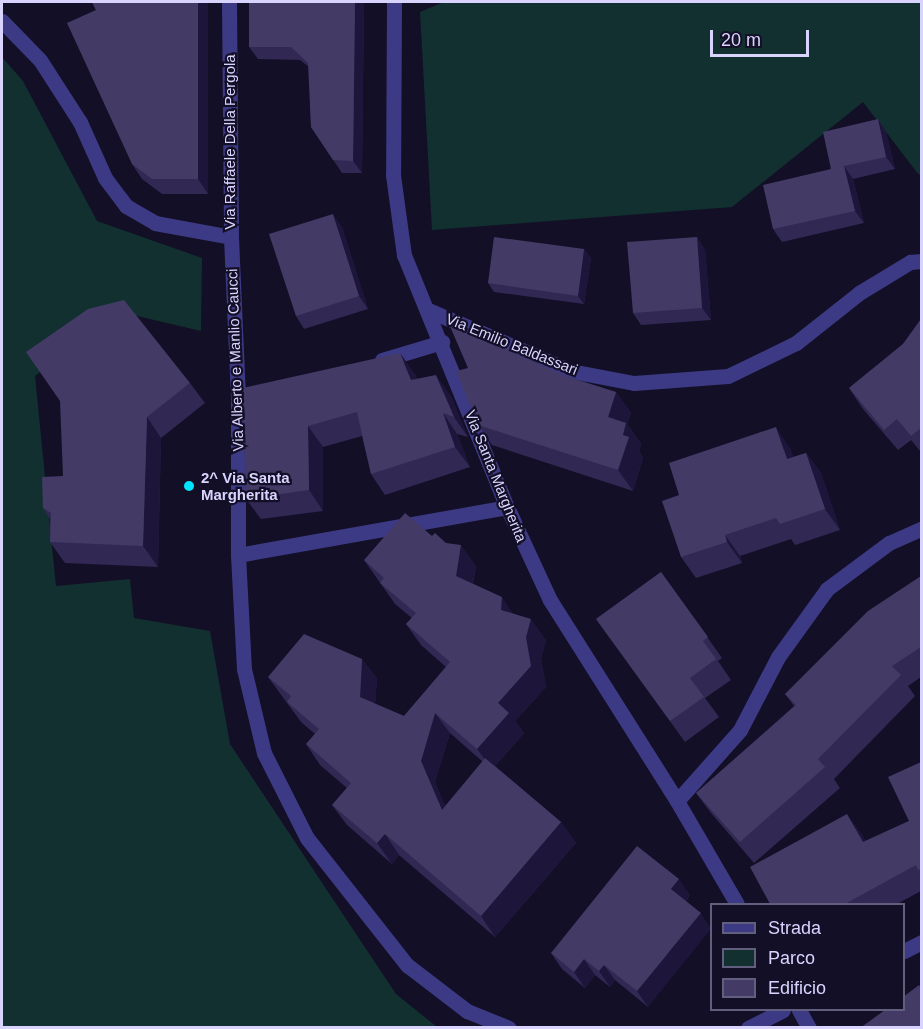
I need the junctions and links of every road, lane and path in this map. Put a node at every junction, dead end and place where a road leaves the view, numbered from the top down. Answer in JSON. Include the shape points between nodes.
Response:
{"nodes":[{"id":1,"x":229,"y":2,"type":"edge"},
{"id":2,"x":394,"y":2,"type":"edge"},
{"id":3,"x":2,"y":21,"type":"edge"},
{"id":4,"x":231,"y":237,"type":"junction"},
{"id":5,"x":921,"y":261,"type":"edge"},
{"id":6,"x":428,"y":310,"type":"junction"},
{"id":7,"x":442,"y":342,"type":"junction"},
{"id":8,"x":362,"y":366,"type":"edge"},
{"id":9,"x":507,"y":507,"type":"junction"},
{"id":10,"x":921,"y":528,"type":"edge"},
{"id":11,"x":238,"y":555,"type":"junction"},
{"id":12,"x":677,"y":801,"type":"junction"},
{"id":13,"x":736,"y":903,"type":"edge"},
{"id":14,"x":921,"y":942,"type":"edge"},
{"id":15,"x":905,"y":950,"type":"edge"},
{"id":16,"x":781,"y":1011,"type":"edge"},
{"id":17,"x":800,"y":1011,"type":"edge"},
{"id":18,"x":509,"y":1028,"type":"edge"},
{"id":19,"x":748,"y":1028,"type":"edge"},
{"id":20,"x":809,"y":1028,"type":"edge"}],
"edges":[{"from":1,"to":4,"type":"street","name":"Via Raffaele Della Pergola"},
{"from":2,"to":6,"type":"street","name":"Via Santa Margherita","via":[[393,175],[404,255]]},
{"from":3,"to":4,"type":"street","name":"Via Raffaele Della Pergola","via":[[40,60],[80,122],[105,178],[126,206],[155,223]]},
{"from":4,"to":11,"type":"street","name":"Via Alberto e Manlio Caucci","via":[[238,398]]},
{"from":5,"to":6,"type":"street","name":"Via Emilio Baldassari","via":[[910,262],[859,293],[796,343],[728,376],[634,383],[571,371]]},
{"from":6,"to":7,"type":"street","name":"Via Santa Margherita"},
{"from":7,"to":8,"type":"street"},
{"from":7,"to":9,"type":"street","name":"Via Santa Margherita"},
{"from":9,"to":11,"type":"street"},
{"from":9,"to":12,"type":"street","name":"Via Santa Margherita","via":[[550,600]]},
{"from":10,"to":12,"type":"street","via":[[889,543],[827,589],[778,657],[740,730]]},
{"from":11,"to":18,"type":"street","name":"Via Alberto e Manlio Caucci","via":[[244,669],[264,753],[307,838],[407,965],[467,1011]]},
{"from":12,"to":13,"type":"street","name":"Via Santa Margherita"},
{"from":14,"to":15,"type":"street"},
{"from":16,"to":19,"type":"street"},
{"from":17,"to":20,"type":"street"}]}
